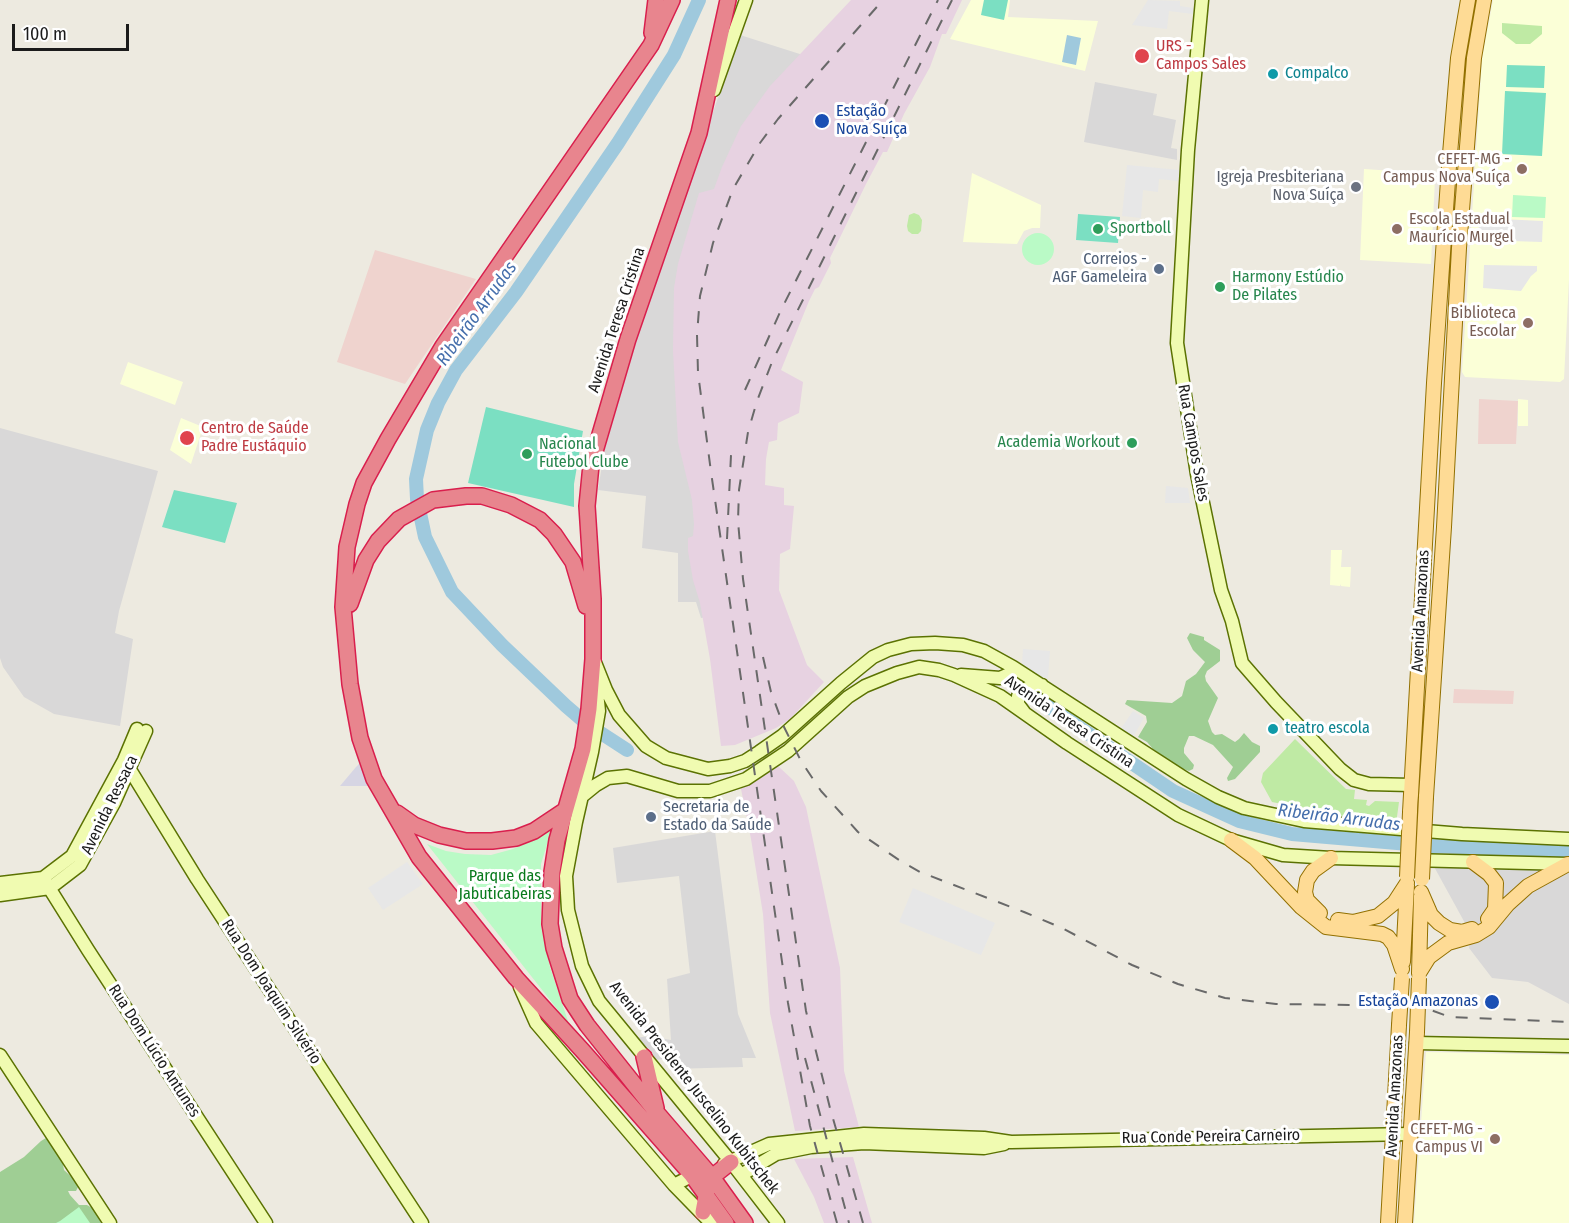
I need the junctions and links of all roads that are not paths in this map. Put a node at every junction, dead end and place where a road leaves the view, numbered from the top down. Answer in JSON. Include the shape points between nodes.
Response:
{"nodes":[{"id":1,"x":656,"y":0,"type":"edge"},
{"id":2,"x":672,"y":0,"type":"edge"},
{"id":3,"x":728,"y":0,"type":"edge"},
{"id":4,"x":746,"y":0,"type":"edge"},
{"id":5,"x":1202,"y":0,"type":"edge"},
{"id":6,"x":1468,"y":0,"type":"edge"},
{"id":7,"x":1484,"y":0,"type":"edge"},
{"id":8,"x":651,"y":45,"type":"junction"},
{"id":9,"x":699,"y":133,"type":"junction"},
{"id":10,"x":345,"y":624,"type":"junction"},
{"id":11,"x":593,"y":659,"type":"junction"},
{"id":12,"x":1002,"y":661,"type":"junction"},
{"id":13,"x":1013,"y":667,"type":"junction"},
{"id":14,"x":954,"y":675,"type":"junction"},
{"id":15,"x":989,"y":678,"type":"junction"},
{"id":16,"x":1042,"y":685,"type":"junction"},
{"id":17,"x":1025,"y":713,"type":"junction"},
{"id":18,"x":141,"y":730,"type":"dead end"},
{"id":19,"x":588,"y":750,"type":"junction"},
{"id":20,"x":127,"y":764,"type":"junction"},
{"id":21,"x":1411,"y":785,"type":"junction"},
{"id":22,"x":582,"y":797,"type":"junction"},
{"id":23,"x":392,"y":809,"type":"junction"},
{"id":24,"x":564,"y":811,"type":"junction"},
{"id":25,"x":1569,"y":839,"type":"edge"},
{"id":26,"x":1231,"y":840,"type":"junction"},
{"id":27,"x":1331,"y":858,"type":"junction"},
{"id":28,"x":1473,"y":862,"type":"junction"},
{"id":29,"x":1568,"y":864,"type":"edge"},
{"id":30,"x":1407,"y":880,"type":"junction"},
{"id":31,"x":0,"y":883,"type":"edge"},
{"id":32,"x":47,"y":883,"type":"junction"},
{"id":33,"x":1421,"y":886,"type":"junction"},
{"id":34,"x":0,"y":895,"type":"edge"},
{"id":35,"x":1402,"y":974,"type":"junction"},
{"id":36,"x":1419,"y":975,"type":"junction"},
{"id":37,"x":516,"y":978,"type":"junction"},
{"id":38,"x":1399,"y":1026,"type":"junction"},
{"id":39,"x":1416,"y":1038,"type":"junction"},
{"id":40,"x":1569,"y":1046,"type":"edge"},
{"id":41,"x":0,"y":1055,"type":"edge"},
{"id":42,"x":644,"y":1057,"type":"junction"},
{"id":43,"x":657,"y":1113,"type":"junction"},
{"id":44,"x":1393,"y":1134,"type":"junction"},
{"id":45,"x":1410,"y":1134,"type":"junction"},
{"id":46,"x":1011,"y":1142,"type":"junction"},
{"id":47,"x":731,"y":1162,"type":"junction"},
{"id":48,"x":703,"y":1174,"type":"junction"},
{"id":49,"x":741,"y":1175,"type":"junction"},
{"id":50,"x":674,"y":1185,"type":"junction"},
{"id":51,"x":705,"y":1192,"type":"junction"},
{"id":52,"x":707,"y":1217,"type":"edge"},
{"id":53,"x":777,"y":1222,"type":"edge"},
{"id":54,"x":110,"y":1223,"type":"edge"},
{"id":55,"x":266,"y":1223,"type":"edge"},
{"id":56,"x":422,"y":1223,"type":"edge"},
{"id":57,"x":726,"y":1223,"type":"edge"},
{"id":58,"x":744,"y":1223,"type":"edge"},
{"id":59,"x":1388,"y":1223,"type":"edge"},
{"id":60,"x":1405,"y":1223,"type":"edge"}],
"edges":[{"from":1,"to":8,"type":"highway"},
{"from":2,"to":8,"type":"highway"},
{"from":3,"to":9,"type":"highway","name":"Avenida Teresa Cristina"},
{"from":4,"to":9,"type":"street"},
{"from":5,"to":21,"type":"street","name":"Rua Campos Sales","via":[[1188,150],[1177,343],[1197,474],[1221,590],[1242,663],[1340,770],[1353,780],[1369,784]]},
{"from":6,"to":21,"type":"main road","name":"Avenida Amazonas","via":[[1458,58],[1449,166]]},
{"from":7,"to":33,"type":"main road","name":"Avenida Amazonas","bridge":true,"via":[[1474,58],[1459,248]]},
{"from":8,"to":10,"type":"highway","via":[[443,346],[364,483],[346,556]]},
{"from":9,"to":11,"type":"highway","name":"Avenida Teresa Cristina","via":[[628,339],[591,465],[587,506]]},
{"from":10,"to":11,"type":"highway","via":[[366,560],[399,519],[433,500],[482,496],[511,504],[540,520],[554,534],[573,562],[584,594]]},
{"from":10,"to":23,"type":"highway","via":[[360,738],[374,779]]},
{"from":11,"to":12,"type":"street","name":"Avenida Teresa Cristina","via":[[619,716],[646,746],[666,758],[708,769],[745,762],[782,736],[857,668],[888,650],[911,644],[963,645]]},
{"from":11,"to":19,"type":"highway","via":[[594,710]]},
{"from":12,"to":13,"type":"street","name":"Avenida Teresa Cristina"},
{"from":12,"to":15,"type":"street"},
{"from":13,"to":15,"type":"street","via":[[1009,674]]},
{"from":13,"to":16,"type":"street","name":"Avenida Teresa Cristina"},
{"from":14,"to":15,"type":"street"},
{"from":14,"to":17,"type":"street","name":"Avenida Teresa Cristina","via":[[1000,696]]},
{"from":14,"to":22,"type":"street","name":"Avenida Teresa Cristina","via":[[919,667],[865,686],[788,751],[746,779],[727,786],[710,791],[678,790],[627,776],[608,778]]},
{"from":16,"to":17,"type":"street","via":[[1031,686],[1018,696],[1018,704]]},
{"from":16,"to":25,"type":"street","name":"Avenida Teresa Cristina","via":[[1186,779],[1244,808],[1304,821]]},
{"from":17,"to":26,"type":"street","name":"Avenida Teresa Cristina","via":[[1178,815]]},
{"from":18,"to":20,"type":"street","name":"Avenida Ressaca"},
{"from":19,"to":22,"type":"street","name":"Avenida Presidente Juscelino Kubitschek"},
{"from":19,"to":24,"type":"highway"},
{"from":20,"to":32,"type":"street","name":"Avenida Ressaca","via":[[72,856]]},
{"from":20,"to":56,"type":"street","name":"Rua Dom Joaquim Silvério","via":[[197,879]]},
{"from":21,"to":30,"type":"main road","name":"Avenida Amazonas","bridge":true},
{"from":22,"to":24,"type":"street","name":"Avenida Teresa Cristina"},
{"from":22,"to":42,"type":"street","name":"Avenida Presidente Juscelino Kubitschek","via":[[566,876],[574,940],[599,1001]]},
{"from":23,"to":24,"type":"highway","via":[[414,825],[466,841],[516,838]]},
{"from":23,"to":37,"type":"highway","via":[[420,857]]},
{"from":24,"to":43,"type":"highway","via":[[550,900],[550,924],[561,975],[570,999],[587,1025]]},
{"from":26,"to":27,"type":"street","name":"Avenida Teresa Cristina","via":[[1282,855]]},
{"from":26,"to":35,"type":"main road","via":[[1326,927],[1388,937]]},
{"from":27,"to":28,"type":"street","name":"Avenida Teresa Cristina"},
{"from":27,"to":30,"type":"main road","via":[[1307,880],[1305,892],[1316,910],[1332,919],[1353,922],[1378,916],[1394,903]]},
{"from":28,"to":29,"type":"street","name":"Avenida Teresa Cristina"},
{"from":28,"to":33,"type":"main road","via":[[1496,883],[1497,895],[1495,909],[1476,928],[1462,932],[1439,923],[1431,915]]},
{"from":29,"to":36,"type":"main road","via":[[1528,886],[1489,927],[1448,943],[1429,957]]},
{"from":30,"to":35,"type":"main road","name":"Avenida Amazonas"},
{"from":31,"to":32,"type":"street"},
{"from":32,"to":34,"type":"street","name":"Avenida Ressaca"},
{"from":32,"to":55,"type":"street","name":"Rua Dom Lúcio Antunes"},
{"from":33,"to":36,"type":"main road","name":"Avenida Amazonas"},
{"from":35,"to":38,"type":"main road","name":"Avenida Amazonas","bridge":true},
{"from":36,"to":39,"type":"main road","name":"Avenida Amazonas","bridge":true},
{"from":37,"to":48,"type":"highway"},
{"from":37,"to":50,"type":"street","via":[[536,1023]]},
{"from":38,"to":39,"type":"main road","via":[[1407,1041]]},
{"from":38,"to":44,"type":"main road","name":"Avenida Amazonas"},
{"from":39,"to":40,"type":"street"},
{"from":39,"to":45,"type":"main road","name":"Avenida Amazonas"},
{"from":41,"to":54,"type":"street"},
{"from":42,"to":43,"type":"highway"},
{"from":42,"to":47,"type":"street","name":"Avenida Presidente Juscelino Kubitschek"},
{"from":43,"to":48,"type":"highway"},
{"from":44,"to":45,"type":"street","name":"Rua Conde Pereira Carneiro"},
{"from":44,"to":46,"type":"street","name":"Rua Conde Pereira Carneiro"},
{"from":44,"to":59,"type":"main road","name":"Avenida Amazonas"},
{"from":45,"to":60,"type":"main road","name":"Avenida Amazonas"},
{"from":46,"to":47,"type":"street","name":"Rua Conde Pereira Carneiro","via":[[864,1134],[769,1144]]},
{"from":46,"to":49,"type":"street","name":"Rua Conde Pereira Carneiro","via":[[984,1148],[864,1143],[811,1148],[776,1154]]},
{"from":47,"to":48,"type":"highway"},
{"from":47,"to":49,"type":"street","name":"Avenida Presidente Juscelino Kubitschek"},
{"from":48,"to":50,"type":"street"},
{"from":48,"to":51,"type":"highway"},
{"from":48,"to":58,"type":"highway"},
{"from":49,"to":53,"type":"street","name":"Avenida Presidente Juscelino Kubitschek"},
{"from":50,"to":52,"type":"street"},
{"from":51,"to":52,"type":"highway"},
{"from":51,"to":57,"type":"highway"}]}
